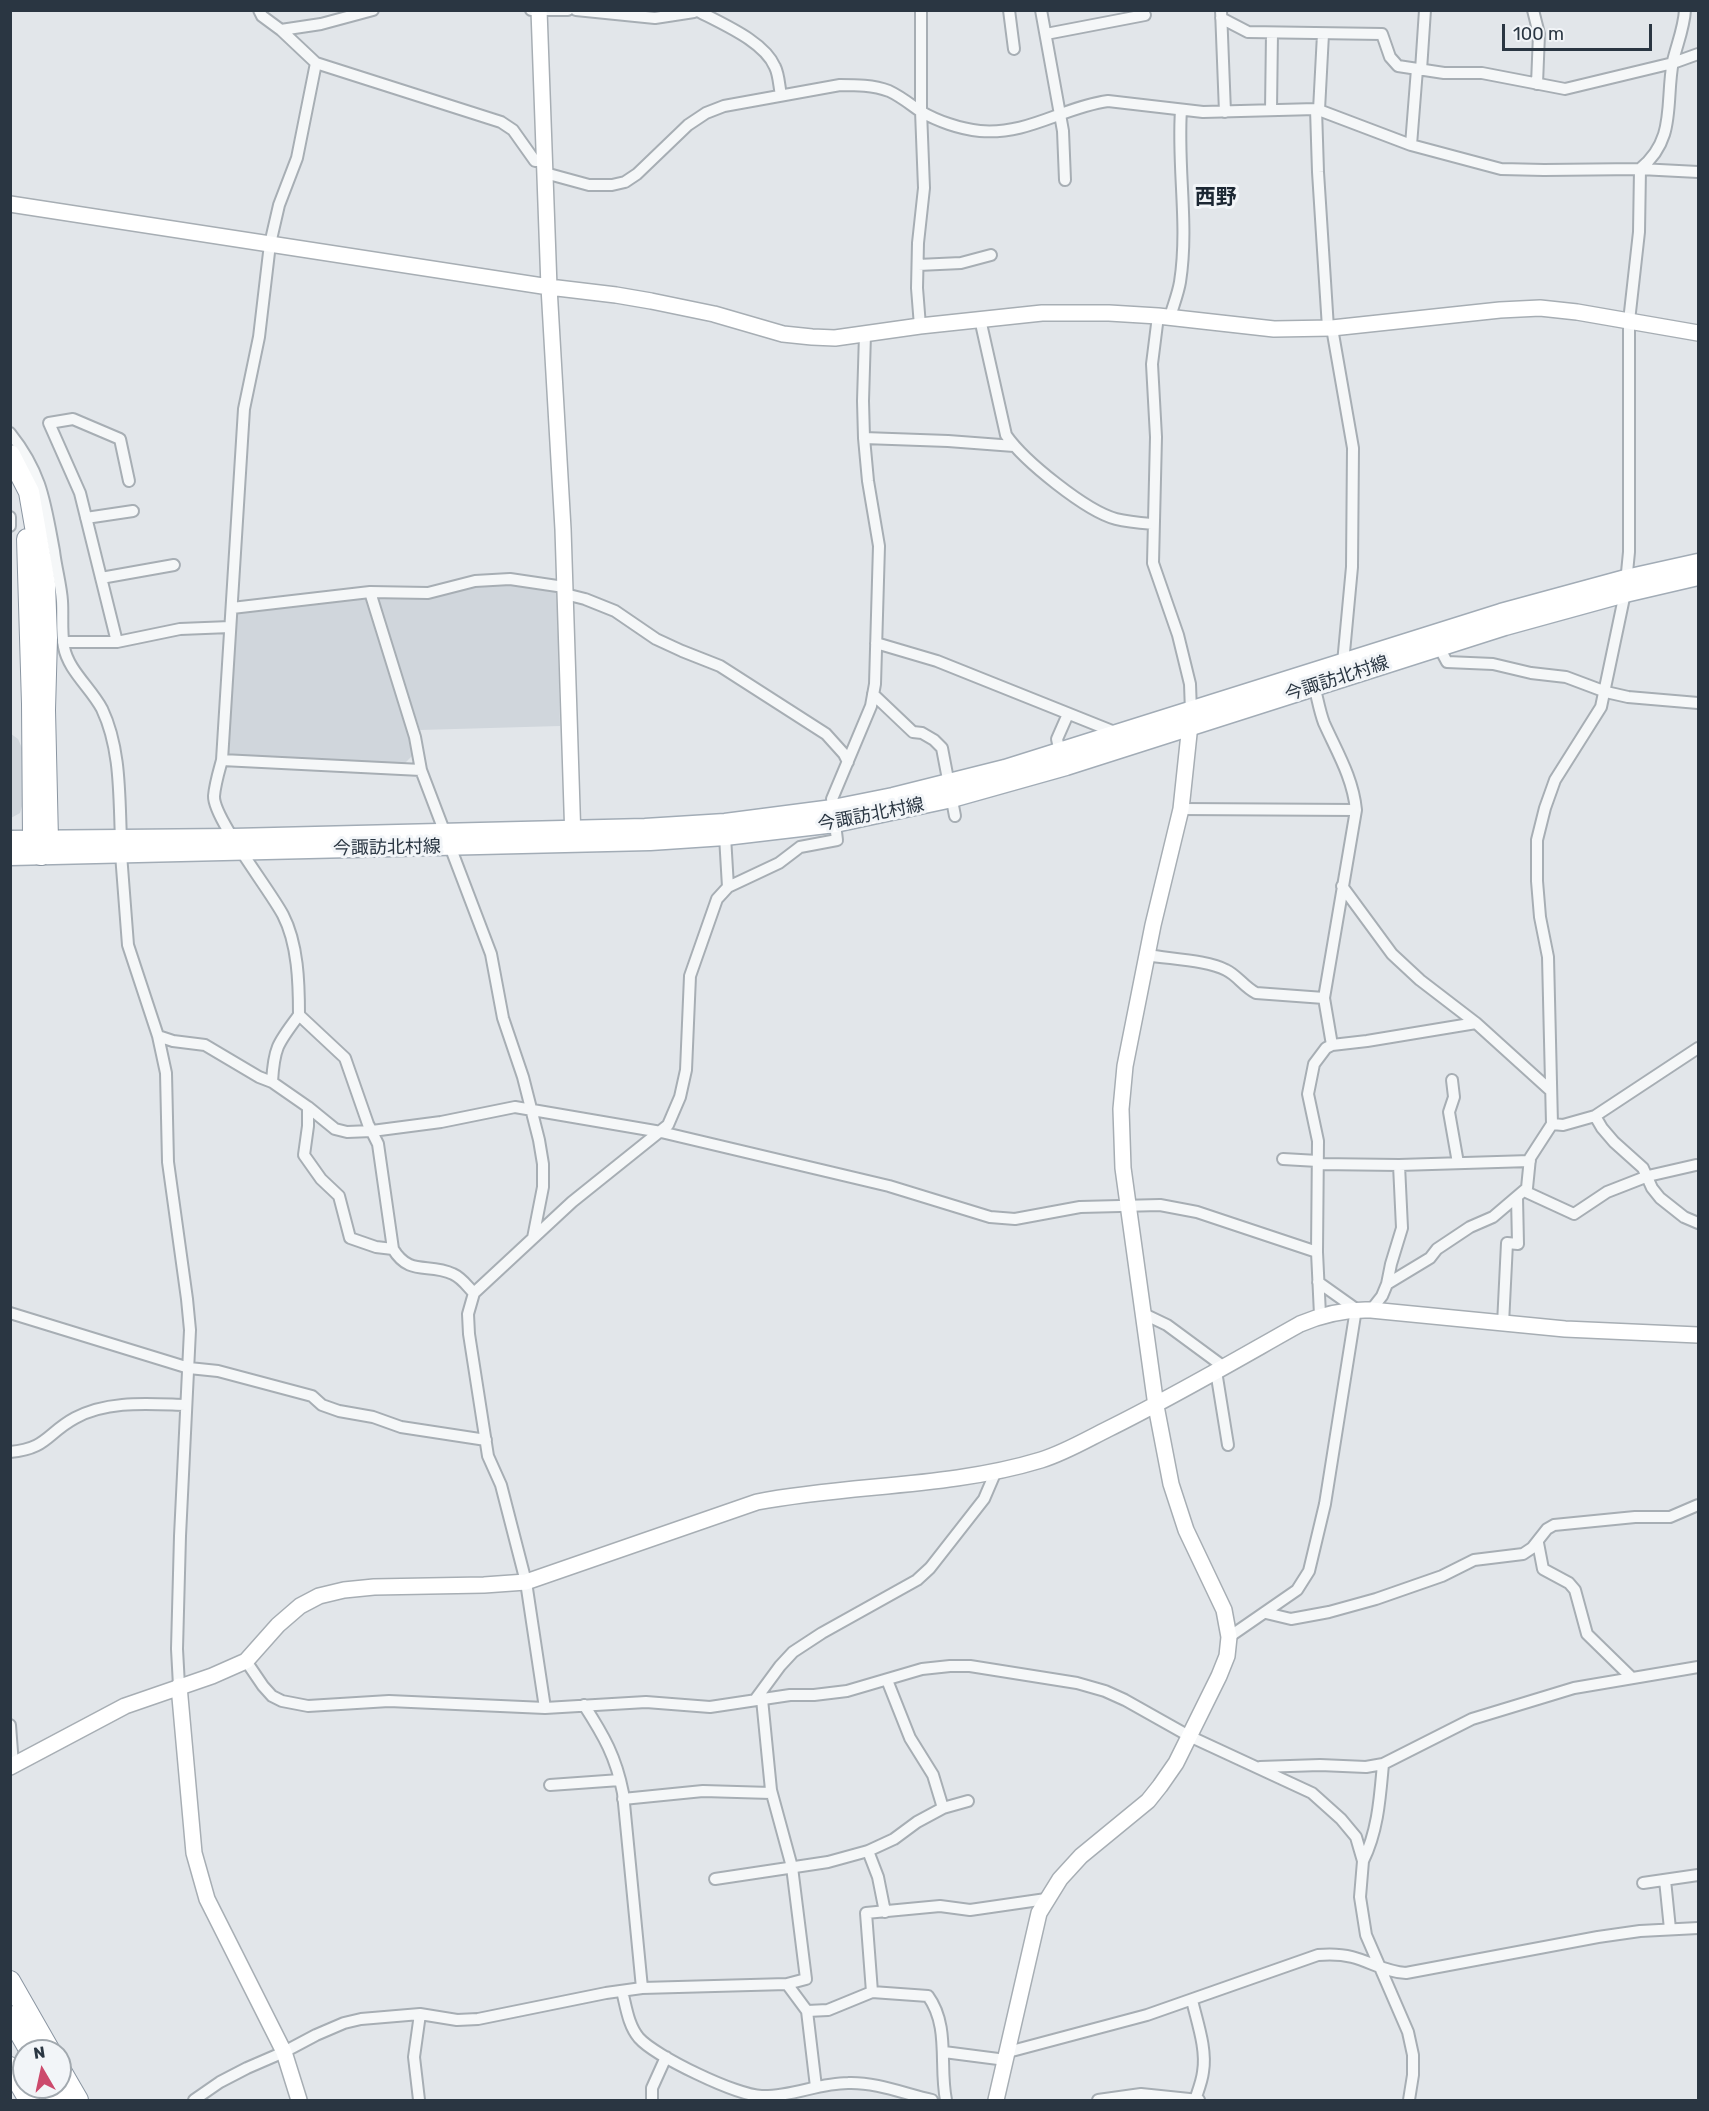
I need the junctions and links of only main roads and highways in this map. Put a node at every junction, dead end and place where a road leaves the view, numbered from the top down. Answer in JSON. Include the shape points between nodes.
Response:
{"nodes":[{"id":1,"x":10,"y":455,"type":"edge"},
{"id":2,"x":10,"y":475,"type":"edge"},
{"id":3,"x":1698,"y":563,"type":"edge"},
{"id":4,"x":1698,"y":576,"type":"edge"},
{"id":5,"x":1625,"y":586,"type":"junction"},
{"id":6,"x":1313,"y":680,"type":"junction"},
{"id":7,"x":1191,"y":719,"type":"junction"},
{"id":8,"x":951,"y":800,"type":"junction"},
{"id":9,"x":834,"y":816,"type":"junction"},
{"id":10,"x":573,"y":836,"type":"junction"},
{"id":11,"x":10,"y":840,"type":"edge"},
{"id":12,"x":41,"y":845,"type":"junction"},
{"id":13,"x":10,"y":856,"type":"edge"},
{"id":14,"x":10,"y":1981,"type":"edge"},
{"id":15,"x":10,"y":2001,"type":"edge"},
{"id":16,"x":10,"y":2016,"type":"edge"},
{"id":17,"x":23,"y":2039,"type":"edge"},
{"id":18,"x":32,"y":2039,"type":"edge"},
{"id":19,"x":43,"y":2039,"type":"edge"},
{"id":20,"x":10,"y":2067,"type":"edge"},
{"id":21,"x":29,"y":2100,"type":"edge"}],
"edges":[{"from":1,"to":12,"type":"highway","via":[[29,492],[45,584]]},
{"from":2,"to":12,"type":"highway","via":[[19,495],[26,534]]},
{"from":3,"to":5,"type":"main road","name":"今諏訪北村線"},
{"from":4,"to":5,"type":"main road","name":"今諏訪北村線"},
{"from":5,"to":6,"type":"main road","name":"今諏訪北村線","via":[[1439,647]]},
{"from":5,"to":6,"type":"main road","name":"今諏訪北村線","via":[[1501,613],[1343,663]]},
{"from":6,"to":7,"type":"main road","name":"今諏訪北村線"},
{"from":7,"to":8,"type":"main road","name":"今諏訪北村線"},
{"from":7,"to":8,"type":"main road","name":"今諏訪北村線","via":[[1119,734],[1060,753]]},
{"from":8,"to":9,"type":"main road","name":"今諏訪北村線"},
{"from":9,"to":10,"type":"main road","name":"今諏訪北村線"},
{"from":9,"to":10,"type":"main road","name":"今諏訪北村線","via":[[726,836]]},
{"from":10,"to":12,"type":"main road","name":"今諏訪北村線","via":[[238,845]]},
{"from":11,"to":12,"type":"main road","name":"今諏訪北村線"},
{"from":12,"to":13,"type":"main road","name":"今諏訪北村線"},
{"from":14,"to":19,"type":"highway"},
{"from":15,"to":18,"type":"highway"},
{"from":16,"to":17,"type":"highway"},
{"from":20,"to":21,"type":"highway"}]}
